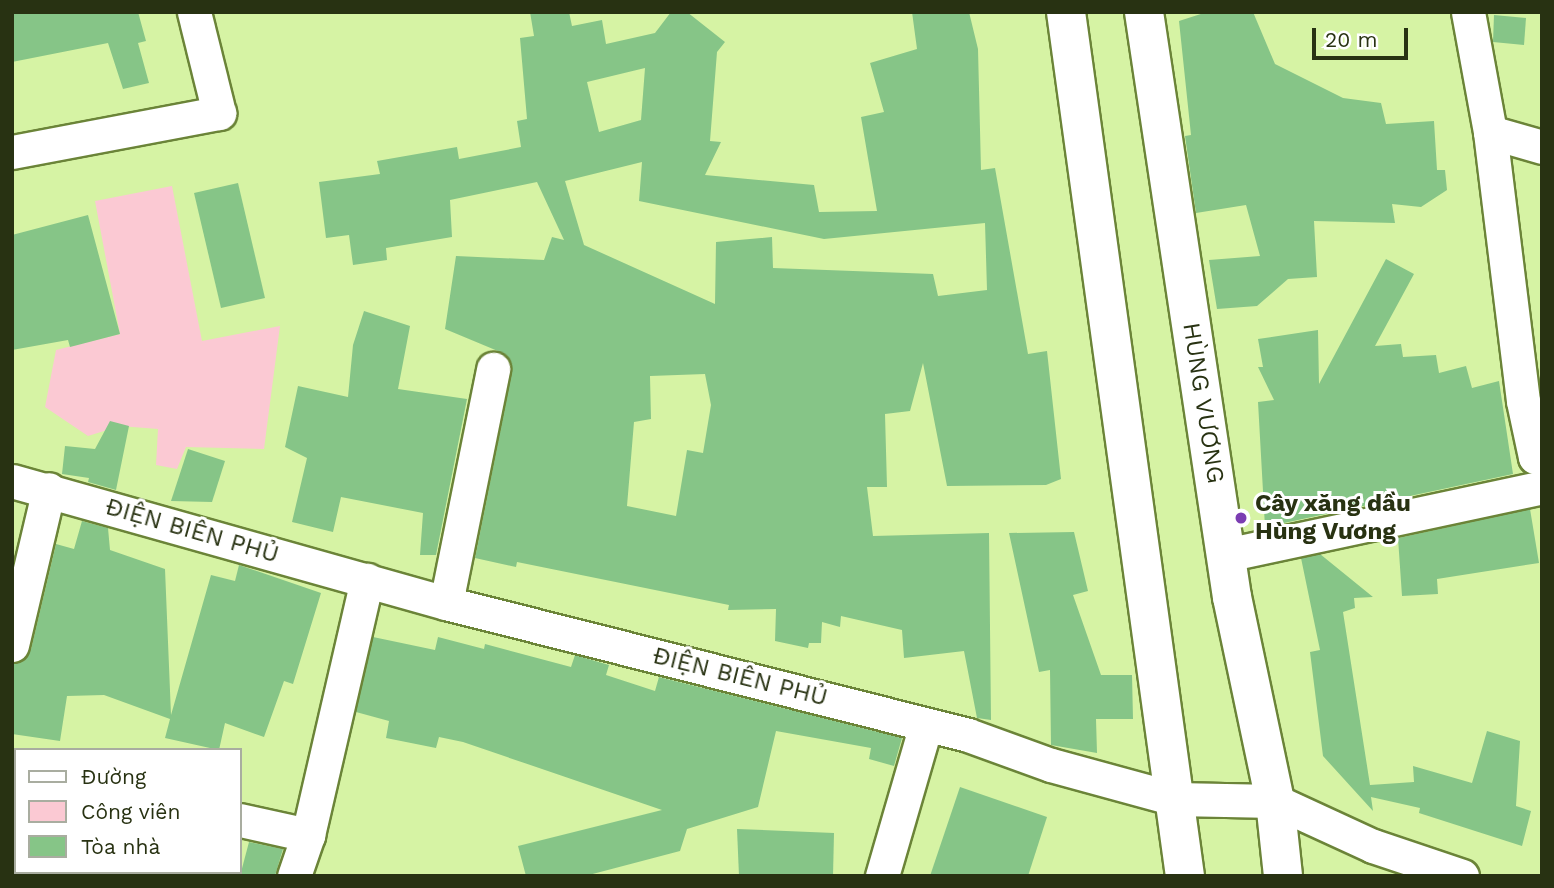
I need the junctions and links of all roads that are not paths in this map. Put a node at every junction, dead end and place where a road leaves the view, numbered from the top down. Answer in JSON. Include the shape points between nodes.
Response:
{"nodes":[{"id":1,"x":194,"y":12,"type":"edge"},
{"id":2,"x":1066,"y":12,"type":"edge"},
{"id":3,"x":1144,"y":12,"type":"edge"},
{"id":4,"x":1468,"y":12,"type":"edge"},
{"id":5,"x":1490,"y":132,"type":"junction"},
{"id":6,"x":1542,"y":147,"type":"edge"},
{"id":7,"x":12,"y":152,"type":"edge"},
{"id":8,"x":493,"y":369,"type":"dead end"},
{"id":9,"x":1542,"y":459,"type":"edge"},
{"id":10,"x":12,"y":481,"type":"edge"},
{"id":11,"x":1542,"y":488,"type":"edge"},
{"id":12,"x":49,"y":489,"type":"junction"},
{"id":13,"x":1226,"y":555,"type":"junction"},
{"id":14,"x":368,"y":580,"type":"junction"},
{"id":15,"x":446,"y":603,"type":"junction"},
{"id":16,"x":12,"y":645,"type":"edge"},
{"id":17,"x":926,"y":725,"type":"junction"},
{"id":18,"x":1175,"y":799,"type":"junction"},
{"id":19,"x":1275,"y":801,"type":"junction"},
{"id":20,"x":242,"y":820,"type":"edge"},
{"id":21,"x":308,"y":835,"type":"junction"},
{"id":22,"x":294,"y":876,"type":"edge"},
{"id":23,"x":882,"y":876,"type":"edge"},
{"id":24,"x":1185,"y":876,"type":"edge"},
{"id":25,"x":1283,"y":876,"type":"edge"},
{"id":26,"x":1462,"y":876,"type":"edge"}],
"edges":[{"from":1,"to":7,"type":"street","via":[[219,113]]},
{"from":2,"to":18,"type":"main road"},
{"from":3,"to":13,"type":"main road","name":"HÙNG VƯƠNG"},
{"from":4,"to":5,"type":"street"},
{"from":5,"to":6,"type":"street"},
{"from":5,"to":9,"type":"street","via":[[1524,401],[1535,457]]},
{"from":8,"to":15,"type":"street"},
{"from":10,"to":12,"type":"street","name":"ĐIỆN BIÊN PHỦ"},
{"from":11,"to":13,"type":"street"},
{"from":12,"to":14,"type":"street","name":"ĐIỆN BIÊN PHỦ"},
{"from":12,"to":16,"type":"street"},
{"from":13,"to":19,"type":"main road","name":"HÙNG VƯƠNG"},
{"from":14,"to":15,"type":"street","name":"ĐIỆN BIÊN PHỦ"},
{"from":14,"to":21,"type":"street"},
{"from":15,"to":17,"type":"street","name":"ĐIỆN BIÊN PHỦ"},
{"from":17,"to":18,"type":"street","name":"ĐIỆN BIÊN PHỦ"},
{"from":17,"to":23,"type":"street"},
{"from":18,"to":19,"type":"street","name":"ĐIỆN BIÊN PHỦ"},
{"from":18,"to":24,"type":"main road"},
{"from":19,"to":25,"type":"main road","name":"HÙNG VƯƠNG"},
{"from":19,"to":26,"type":"street","name":"ĐIỆN BIÊN PHỦ","via":[[1373,846]]},
{"from":20,"to":21,"type":"street"},
{"from":21,"to":22,"type":"street"}]}
